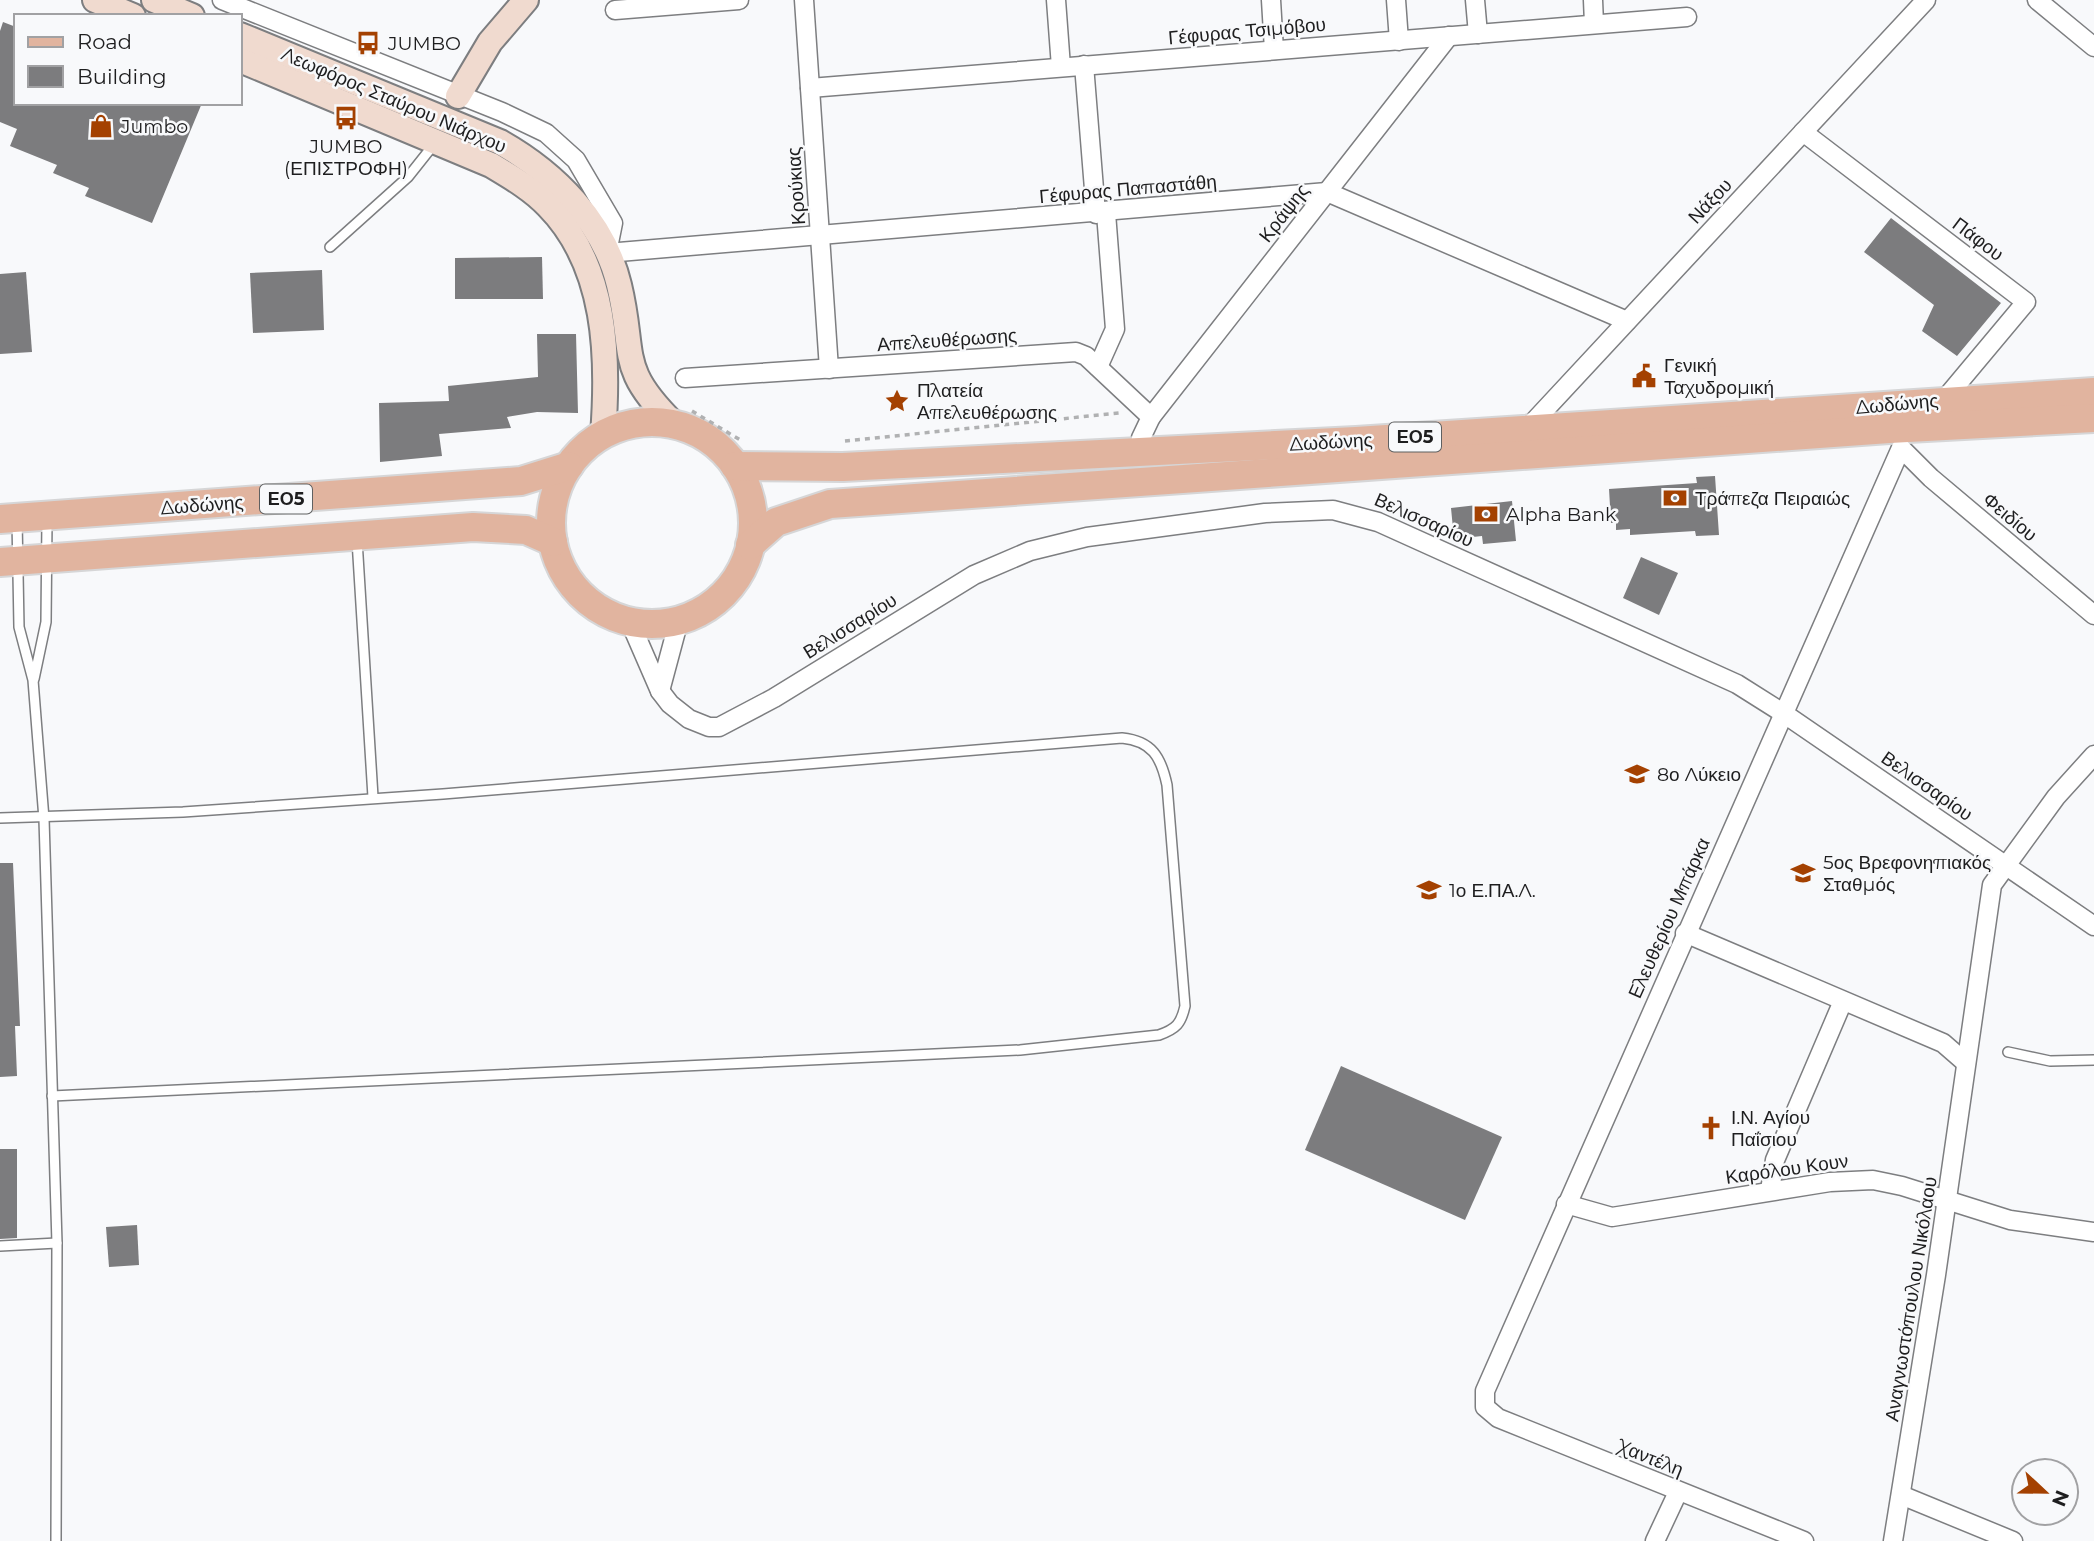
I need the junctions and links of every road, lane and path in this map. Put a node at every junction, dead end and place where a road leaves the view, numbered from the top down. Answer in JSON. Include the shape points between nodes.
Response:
{"nodes":[{"id":1,"x":95,"y":0,"type":"edge"},
{"id":2,"x":154,"y":0,"type":"edge"},
{"id":3,"x":526,"y":0,"type":"edge"},
{"id":4,"x":739,"y":0,"type":"edge"},
{"id":5,"x":804,"y":0,"type":"edge"},
{"id":6,"x":1056,"y":0,"type":"edge"},
{"id":7,"x":1271,"y":0,"type":"edge"},
{"id":8,"x":1396,"y":0,"type":"edge"},
{"id":9,"x":1475,"y":0,"type":"edge"},
{"id":10,"x":1593,"y":0,"type":"edge"},
{"id":11,"x":1926,"y":0,"type":"edge"},
{"id":12,"x":2037,"y":0,"type":"edge"},
{"id":13,"x":233,"y":2,"type":"edge"},
{"id":14,"x":615,"y":10,"type":"dead end"},
{"id":15,"x":128,"y":14,"type":"edge"},
{"id":16,"x":187,"y":14,"type":"edge"},
{"id":17,"x":1688,"y":17,"type":"dead end"},
{"id":18,"x":1594,"y":24,"type":"junction"},
{"id":19,"x":1478,"y":34,"type":"junction"},
{"id":20,"x":242,"y":36,"type":"edge"},
{"id":21,"x":1449,"y":36,"type":"junction"},
{"id":22,"x":1399,"y":41,"type":"junction"},
{"id":23,"x":2094,"y":47,"type":"edge"},
{"id":24,"x":1275,"y":50,"type":"junction"},
{"id":25,"x":242,"y":61,"type":"edge"},
{"id":26,"x":1084,"y":65,"type":"junction"},
{"id":27,"x":1061,"y":67,"type":"junction"},
{"id":28,"x":810,"y":88,"type":"junction"},
{"id":29,"x":458,"y":96,"type":"junction"},
{"id":30,"x":1802,"y":132,"type":"junction"},
{"id":31,"x":435,"y":143,"type":"junction"},
{"id":32,"x":1327,"y":192,"type":"junction"},
{"id":33,"x":1101,"y":213,"type":"junction"},
{"id":34,"x":820,"y":236,"type":"junction"},
{"id":35,"x":330,"y":247,"type":"dead end"},
{"id":36,"x":607,"y":253,"type":"junction"},
{"id":37,"x":1627,"y":321,"type":"junction"},
{"id":38,"x":1098,"y":367,"type":"junction"},
{"id":39,"x":829,"y":369,"type":"junction"},
{"id":40,"x":685,"y":378,"type":"dead end"},
{"id":41,"x":2085,"y":389,"type":"edge"},
{"id":42,"x":1944,"y":400,"type":"junction"},
{"id":43,"x":1128,"y":412,"type":"dead end"},
{"id":44,"x":681,"y":416,"type":"junction"},
{"id":45,"x":1151,"y":416,"type":"junction"},
{"id":46,"x":2094,"y":418,"type":"edge"},
{"id":47,"x":1525,"y":431,"type":"junction"},
{"id":48,"x":603,"y":435,"type":"junction"},
{"id":49,"x":1902,"y":435,"type":"junction"},
{"id":50,"x":832,"y":442,"type":"dead end"},
{"id":51,"x":1139,"y":452,"type":"junction"},
{"id":52,"x":740,"y":454,"type":"junction"},
{"id":53,"x":569,"y":466,"type":"junction"},
{"id":54,"x":47,"y":516,"type":"junction"},
{"id":55,"x":8,"y":519,"type":"edge"},
{"id":56,"x":356,"y":535,"type":"junction"},
{"id":57,"x":553,"y":542,"type":"junction"},
{"id":58,"x":750,"y":545,"type":"junction"},
{"id":59,"x":47,"y":558,"type":"junction"},
{"id":60,"x":9,"y":561,"type":"edge"},
{"id":61,"x":2094,"y":615,"type":"edge"},
{"id":62,"x":679,"y":620,"type":"junction"},
{"id":63,"x":631,"y":622,"type":"junction"},
{"id":64,"x":33,"y":680,"type":"junction"},
{"id":65,"x":660,"y":691,"type":"junction"},
{"id":66,"x":1783,"y":713,"type":"junction"},
{"id":67,"x":2094,"y":755,"type":"edge"},
{"id":68,"x":373,"y":797,"type":"junction"},
{"id":69,"x":0,"y":818,"type":"edge"},
{"id":70,"x":44,"y":819,"type":"junction"},
{"id":71,"x":2005,"y":866,"type":"junction"},
{"id":72,"x":2094,"y":926,"type":"edge"},
{"id":73,"x":1685,"y":933,"type":"junction"},
{"id":74,"x":1843,"y":1000,"type":"junction"},
{"id":75,"x":2008,"y":1052,"type":"dead end"},
{"id":76,"x":2094,"y":1060,"type":"edge"},
{"id":77,"x":1966,"y":1063,"type":"junction"},
{"id":78,"x":52,"y":1097,"type":"junction"},
{"id":79,"x":1770,"y":1191,"type":"junction"},
{"id":80,"x":1947,"y":1200,"type":"junction"},
{"id":81,"x":1566,"y":1204,"type":"junction"},
{"id":82,"x":2094,"y":1232,"type":"edge"},
{"id":83,"x":57,"y":1243,"type":"junction"},
{"id":84,"x":0,"y":1246,"type":"edge"},
{"id":85,"x":1485,"y":1407,"type":"joint"},
{"id":86,"x":1678,"y":1492,"type":"junction"},
{"id":87,"x":1901,"y":1495,"type":"junction"},
{"id":88,"x":56,"y":1541,"type":"edge"},
{"id":89,"x":1655,"y":1541,"type":"edge"},
{"id":90,"x":1804,"y":1541,"type":"edge"},
{"id":91,"x":1892,"y":1541,"type":"edge"},
{"id":92,"x":2014,"y":1541,"type":"edge"}],
"edges":[{"from":1,"to":15,"type":"main road"},
{"from":2,"to":16,"type":"main road"},
{"from":3,"to":29,"type":"main road","via":[[490,42]]},
{"from":4,"to":14,"type":"street"},
{"from":5,"to":28,"type":"street","name":"Κρούκιας"},
{"from":6,"to":27,"type":"street"},
{"from":7,"to":24,"type":"street"},
{"from":8,"to":22,"type":"street"},
{"from":9,"to":19,"type":"street"},
{"from":10,"to":18,"type":"street"},
{"from":11,"to":30,"type":"street","name":"Νάξου"},
{"from":12,"to":23,"type":"street"},
{"from":13,"to":29,"type":"street"},
{"from":17,"to":18,"type":"street","name":"Γέφυρας Τσιμόβου"},
{"from":18,"to":19,"type":"street","name":"Γέφυρας Τσιμόβου"},
{"from":19,"to":21,"type":"street","name":"Γέφυρας Τσιμόβου"},
{"from":20,"to":36,"type":"main road","name":"Λεωφόρος Σταύρου Νιάρχου","via":[[472,130],[526,157],[574,200]]},
{"from":21,"to":22,"type":"street","name":"Γέφυρας Τσιμόβου"},
{"from":21,"to":32,"type":"street","name":"Κράψης"},
{"from":22,"to":24,"type":"street","name":"Γέφυρας Τσιμόβου"},
{"from":24,"to":26,"type":"street","name":"Γέφυρας Τσιμόβου"},
{"from":25,"to":31,"type":"main road","name":"Λεωφόρος Σταύρου Νιάρχου"},
{"from":26,"to":27,"type":"street","name":"Γέφυρας Τσιμόβου"},
{"from":26,"to":33,"type":"street"},
{"from":27,"to":28,"type":"street","name":"Γέφυρας Τσιμόβου"},
{"from":28,"to":34,"type":"street","name":"Κρούκιας"},
{"from":29,"to":36,"type":"street","via":[[525,122],[567,150],[613,223]]},
{"from":30,"to":37,"type":"street","name":"Νάξου"},
{"from":30,"to":42,"type":"street","name":"Πάφου","via":[[2026,302]]},
{"from":31,"to":35,"type":"lane","via":[[408,177]]},
{"from":31,"to":48,"type":"main road","name":"Λεωφόρος Σταύρου Νιάρχου","via":[[491,165],[520,183],[548,206],[574,242],[593,285],[601,322],[607,380]]},
{"from":32,"to":33,"type":"street","name":"Γέφυρας Παπαστάθη"},
{"from":32,"to":37,"type":"street","name":"Γέφυρας Παπαστάθη"},
{"from":32,"to":45,"type":"street","name":"Κράψης"},
{"from":33,"to":34,"type":"street","name":"Γέφυρας Παπαστάθη"},
{"from":33,"to":38,"type":"street","via":[[1115,329]]},
{"from":34,"to":36,"type":"street","name":"Γέφυρας Παπαστάθη"},
{"from":34,"to":39,"type":"street","name":"Κρούκιας"},
{"from":36,"to":44,"type":"main road","name":"Λεωφόρος Σταύρου Νιάρχου","via":[[620,289],[631,368],[649,399]]},
{"from":37,"to":47,"type":"street","name":"Νάξου"},
{"from":38,"to":39,"type":"street","name":"Απελευθέρωσης","via":[[1073,352]]},
{"from":38,"to":45,"type":"street","name":"Απελευθέρωσης"},
{"from":39,"to":40,"type":"street","name":"Απελευθέρωσης"},
{"from":41,"to":42,"type":"main road","name":"Δωδώνης","number":"ΕΟ5"},
{"from":42,"to":47,"type":"main road","name":"Δωδώνης","number":"ΕΟ5"},
{"from":43,"to":50,"type":"path"},
{"from":44,"to":48,"type":"main road","name":"Δωδώνης","number":"ΕΟ5","via":[[634,423]]},
{"from":44,"to":52,"type":"path"},
{"from":44,"to":52,"type":"main road","name":"Δωδώνης","number":"ΕΟ5","via":[[710,440]]},
{"from":45,"to":51,"type":"street"},
{"from":46,"to":49,"type":"main road","name":"Δωδώνης","number":"ΕΟ5"},
{"from":47,"to":51,"type":"main road","name":"Δωδώνης","number":"ΕΟ5"},
{"from":48,"to":53,"type":"main road","name":"Δωδώνης","number":"ΕΟ5"},
{"from":49,"to":58,"type":"main road","name":"Δωδώνης","number":"ΕΟ5","via":[[830,504],[776,522]]},
{"from":49,"to":61,"type":"street","name":"Φειδίου","via":[[1931,478]]},
{"from":49,"to":66,"type":"street","name":"Ελευθερίου Μπάρκα"},
{"from":51,"to":52,"type":"main road","name":"Δωδώνης","number":"ΕΟ5","via":[[844,467]]},
{"from":52,"to":58,"type":"main road","name":"Δωδώνης","number":"ΕΟ5","via":[[752,506]]},
{"from":53,"to":54,"type":"main road","name":"Δωδώνης","number":"ΕΟ5","via":[[522,481]]},
{"from":53,"to":57,"type":"main road","name":"Δωδώνης","number":"ΕΟ5","via":[[553,503]]},
{"from":54,"to":55,"type":"main road","name":"Δωδώνης","number":"ΕΟ5"},
{"from":54,"to":59,"type":"lane"},
{"from":55,"to":60,"type":"lane"},
{"from":56,"to":57,"type":"main road","number":"ΕΟ5","via":[[510,527]]},
{"from":56,"to":59,"type":"main road","number":"ΕΟ5"},
{"from":56,"to":68,"type":"lane"},
{"from":57,"to":63,"type":"main road","name":"Δωδώνης","number":"ΕΟ5","via":[[558,561],[579,593],[595,606]]},
{"from":58,"to":62,"type":"main road","name":"Δωδώνης","number":"ΕΟ5","via":[[744,564],[722,596]]},
{"from":59,"to":60,"type":"main road","number":"ΕΟ5"},
{"from":59,"to":64,"type":"lane","via":[[46,622]]},
{"from":60,"to":64,"type":"lane"},
{"from":62,"to":63,"type":"main road","name":"Δωδώνης","number":"ΕΟ5"},
{"from":62,"to":65,"type":"street"},
{"from":63,"to":65,"type":"street","name":"Βελισσαρίου"},
{"from":64,"to":70,"type":"lane"},
{"from":65,"to":66,"type":"street","name":"Βελισσαρίου","via":[[689,719],[719,727],[763,705],[974,575],[1030,551],[1087,537],[1189,522],[1321,509],[1378,522],[1737,684]]},
{"from":66,"to":71,"type":"street","name":"Βελισσαρίου"},
{"from":66,"to":73,"type":"street","name":"Ελευθερίου Μπάρκα"},
{"from":67,"to":71,"type":"street","name":"Αναγνωστόπουλου Νικόλαου"},
{"from":68,"to":70,"type":"lane"},
{"from":68,"to":78,"type":"lane","via":[[1138,740],[1152,748],[1163,764],[1167,785],[1185,1006],[1182,1020],[1175,1029],[1159,1035],[1020,1050]]},
{"from":69,"to":70,"type":"lane"},
{"from":70,"to":78,"type":"lane"},
{"from":71,"to":72,"type":"street","name":"Βελισσαρίου"},
{"from":71,"to":77,"type":"street","name":"Αναγνωστόπουλου Νικόλαου","via":[[1992,885]]},
{"from":73,"to":74,"type":"street"},
{"from":73,"to":81,"type":"street","name":"Ελευθερίου Μπάρκα"},
{"from":74,"to":77,"type":"street","via":[[1943,1044]]},
{"from":74,"to":79,"type":"street","via":[[1775,1160]]},
{"from":75,"to":76,"type":"lane","via":[[2050,1061]]},
{"from":77,"to":80,"type":"street","name":"Αναγνωστόπουλου Νικόλαου"},
{"from":78,"to":83,"type":"lane"},
{"from":79,"to":80,"type":"street","name":"Καρόλου Κουν","via":[[1873,1180]]},
{"from":79,"to":81,"type":"street","name":"Καρόλου Κουν","via":[[1612,1217]]},
{"from":80,"to":82,"type":"street","name":"Καρόλου Κουν","via":[[2010,1220]]},
{"from":80,"to":87,"type":"street","name":"Αναγνωστόπουλου Νικόλαου"},
{"from":81,"to":85,"type":"street","name":"Ελευθερίου Μπάρκα","via":[[1485,1391]]},
{"from":83,"to":84,"type":"lane"},
{"from":83,"to":88,"type":"lane"},
{"from":85,"to":86,"type":"street","name":"Χαντέλη","via":[[1498,1418]]},
{"from":86,"to":89,"type":"street"},
{"from":86,"to":90,"type":"street","name":"Χαντέλη"},
{"from":87,"to":91,"type":"street","name":"Αναγνωστόπουλου Νικόλαου"},
{"from":87,"to":92,"type":"street"}]}
